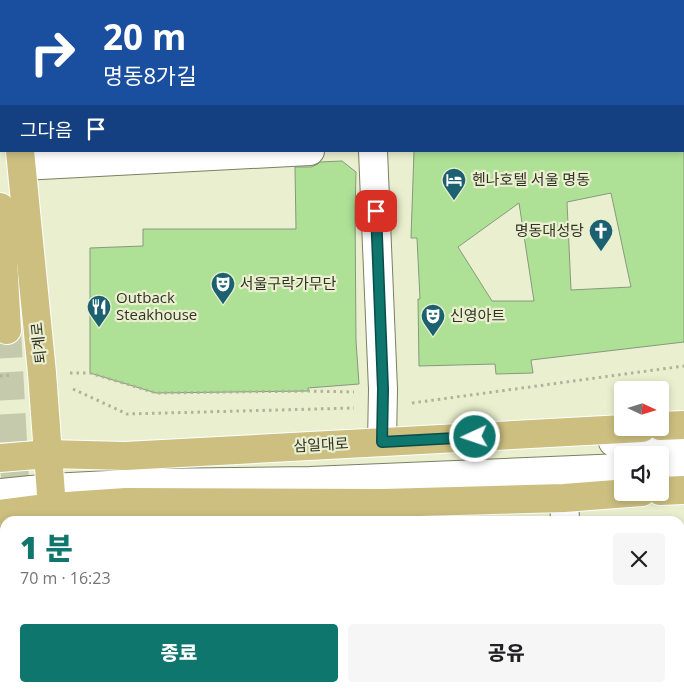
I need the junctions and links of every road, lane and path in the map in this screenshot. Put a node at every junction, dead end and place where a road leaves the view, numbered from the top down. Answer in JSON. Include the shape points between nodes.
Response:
{"nodes":[{"id":1,"x":269,"y":152,"type":"edge"},
{"id":2,"x":373,"y":152,"type":"edge"},
{"id":3,"x":21,"y":158,"type":"edge"},
{"id":4,"x":0,"y":207,"type":"edge"},
{"id":5,"x":7,"y":330,"type":"tunnel mouth"},
{"id":6,"x":42,"y":373,"type":"junction"},
{"id":7,"x":0,"y":376,"type":"edge"},
{"id":8,"x":383,"y":389,"type":"junction"},
{"id":9,"x":684,"y":424,"type":"edge"},
{"id":10,"x":669,"y":425,"type":"edge"},
{"id":11,"x":614,"y":430,"type":"edge"},
{"id":12,"x":684,"y":438,"type":"edge"},
{"id":13,"x":382,"y":442,"type":"junction"},
{"id":14,"x":189,"y":452,"type":"junction"},
{"id":15,"x":48,"y":454,"type":"junction"},
{"id":16,"x":0,"y":458,"type":"edge"},
{"id":17,"x":684,"y":464,"type":"edge"},
{"id":18,"x":669,"y":465,"type":"edge"},
{"id":19,"x":614,"y":468,"type":"edge"},
{"id":20,"x":684,"y":490,"type":"edge"},
{"id":21,"x":669,"y":491,"type":"edge"},
{"id":22,"x":0,"y":493,"type":"edge"},
{"id":23,"x":614,"y":499,"type":"edge"},
{"id":24,"x":52,"y":506,"type":"edge"},
{"id":25,"x":565,"y":510,"type":"edge"},
{"id":26,"x":383,"y":512,"type":"edge"},
{"id":27,"x":0,"y":514,"type":"edge"}],
"edges":[{"from":1,"to":3,"type":"street","name":"퇴계로"},
{"from":2,"to":8,"type":"street"},
{"from":3,"to":6,"type":"main road","name":"퇴계로"},
{"from":4,"to":5,"type":"main road","name":"퇴계로"},
{"from":6,"to":7,"type":"path"},
{"from":6,"to":8,"type":"path","via":[[90,373],[156,393],[375,392]]},
{"from":6,"to":15,"type":"main road","name":"퇴계로"},
{"from":8,"to":13,"type":"street"},
{"from":9,"to":10,"type":"main road"},
{"from":11,"to":13,"type":"main road","name":"삼일대로"},
{"from":12,"to":14,"type":"street","via":[[233,462]]},
{"from":13,"to":14,"type":"main road","name":"삼일대로"},
{"from":14,"to":15,"type":"main road","name":"삼일대로","via":[[125,456]]},
{"from":15,"to":16,"type":"main road","name":"삼일대로"},
{"from":15,"to":24,"type":"main road","name":"퇴계로"},
{"from":17,"to":18,"type":"street"},
{"from":19,"to":24,"type":"street","via":[[310,481],[148,483]]},
{"from":20,"to":21,"type":"main road"},
{"from":22,"to":24,"type":"street"},
{"from":23,"to":25,"type":"main road"},
{"from":24,"to":26,"type":"main road","via":[[126,502]]},
{"from":24,"to":27,"type":"main road"},
{"from":25,"to":26,"type":"main road"}]}
